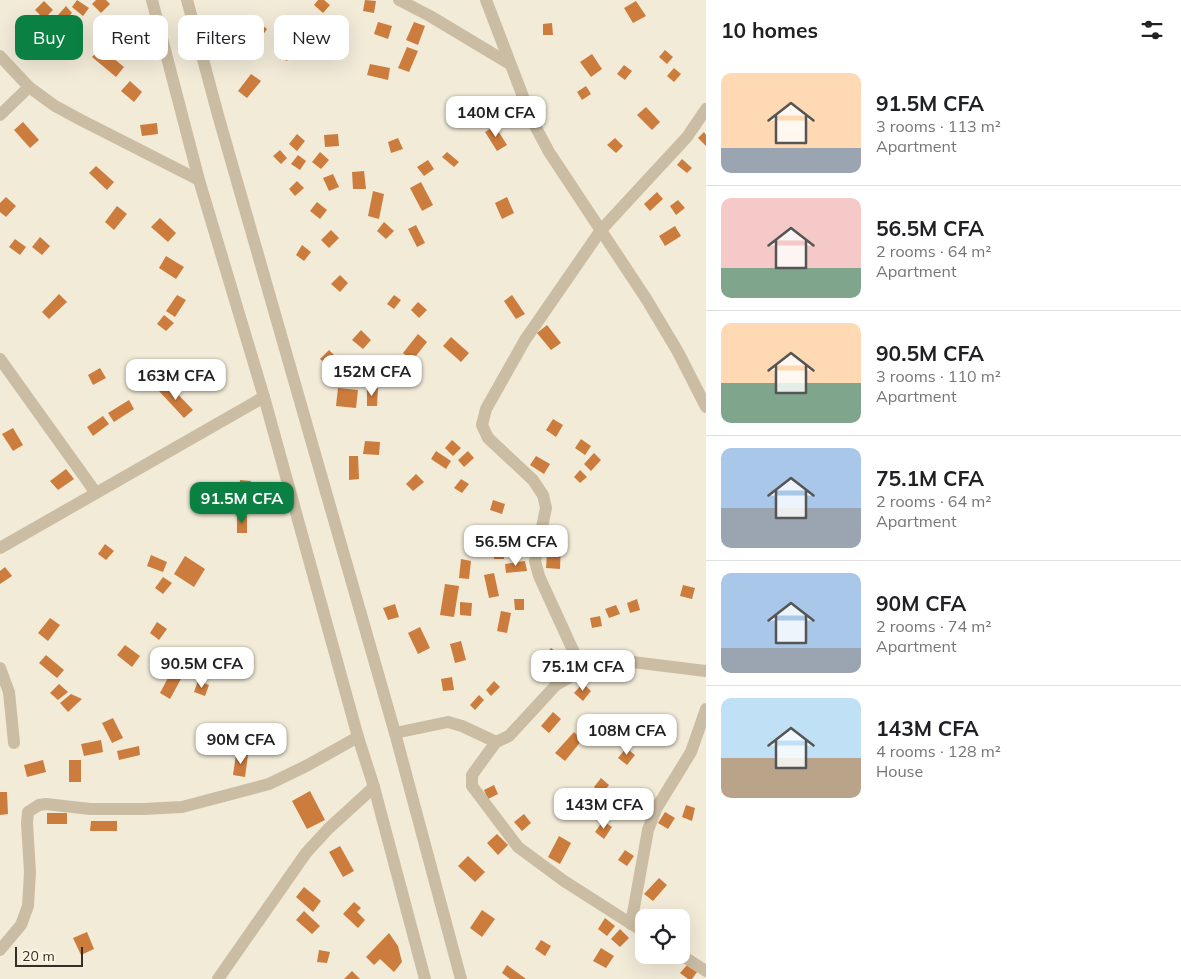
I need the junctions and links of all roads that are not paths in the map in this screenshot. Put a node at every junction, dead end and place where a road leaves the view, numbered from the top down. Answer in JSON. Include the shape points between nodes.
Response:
{"nodes":[{"id":1,"x":152,"y":0,"type":"edge"},
{"id":2,"x":187,"y":0,"type":"edge"},
{"id":3,"x":399,"y":0,"type":"edge"},
{"id":4,"x":486,"y":0,"type":"edge"},
{"id":5,"x":0,"y":56,"type":"edge"},
{"id":6,"x":510,"y":64,"type":"junction"},
{"id":7,"x":29,"y":87,"type":"junction"},
{"id":8,"x":706,"y":109,"type":"edge"},
{"id":9,"x":0,"y":115,"type":"edge"},
{"id":10,"x":199,"y":180,"type":"junction"},
{"id":11,"x":601,"y":230,"type":"junction"},
{"id":12,"x":0,"y":359,"type":"edge"},
{"id":13,"x":264,"y":397,"type":"junction"},
{"id":14,"x":705,"y":401,"type":"edge"},
{"id":15,"x":96,"y":493,"type":"junction"},
{"id":16,"x":0,"y":548,"type":"edge"},
{"id":17,"x":0,"y":668,"type":"edge"},
{"id":18,"x":582,"y":670,"type":"junction"},
{"id":19,"x":706,"y":670,"type":"edge"},
{"id":20,"x":706,"y":709,"type":"edge"},
{"id":21,"x":395,"y":733,"type":"junction"},
{"id":22,"x":358,"y":737,"type":"junction"},
{"id":23,"x":496,"y":742,"type":"junction"},
{"id":24,"x":14,"y":743,"type":"dead end"},
{"id":25,"x":374,"y":787,"type":"junction"},
{"id":26,"x":631,"y":924,"type":"junction"},
{"id":27,"x":635,"y":926,"type":"edge"},
{"id":28,"x":0,"y":950,"type":"edge"},
{"id":29,"x":690,"y":961,"type":"edge"},
{"id":30,"x":706,"y":971,"type":"edge"},
{"id":31,"x":218,"y":979,"type":"edge"},
{"id":32,"x":425,"y":979,"type":"edge"},
{"id":33,"x":461,"y":979,"type":"edge"}],
"edges":[{"from":1,"to":10,"type":"street"},
{"from":2,"to":21,"type":"street"},
{"from":3,"to":6,"type":"street"},
{"from":4,"to":6,"type":"street"},
{"from":5,"to":7,"type":"street"},
{"from":6,"to":11,"type":"street","via":[[532,120],[549,152]]},
{"from":7,"to":9,"type":"street"},
{"from":7,"to":10,"type":"street","via":[[55,106]]},
{"from":8,"to":11,"type":"street","via":[[687,137]]},
{"from":10,"to":13,"type":"street"},
{"from":11,"to":14,"type":"street","via":[[647,300]]},
{"from":11,"to":18,"type":"street","via":[[525,340],[486,409],[482,424],[488,438],[533,480],[543,495],[546,508],[535,561]]},
{"from":12,"to":15,"type":"street"},
{"from":13,"to":15,"type":"street"},
{"from":13,"to":22,"type":"street"},
{"from":15,"to":16,"type":"street"},
{"from":17,"to":24,"type":"street","via":[[10,692]]},
{"from":18,"to":19,"type":"street","via":[[608,659]]},
{"from":18,"to":23,"type":"street","via":[[556,686],[509,736]]},
{"from":20,"to":26,"type":"street","via":[[691,752],[650,822]]},
{"from":21,"to":23,"type":"street","via":[[448,722]]},
{"from":21,"to":33,"type":"street"},
{"from":22,"to":25,"type":"street"},
{"from":22,"to":28,"type":"street","via":[[269,784],[182,807],[90,809],[46,804],[32,808],[28,812],[27,823],[28,906],[20,924]]},
{"from":23,"to":26,"type":"street","via":[[472,775],[472,786],[518,847]]},
{"from":25,"to":31,"type":"street","via":[[328,828],[306,854]]},
{"from":25,"to":32,"type":"street"},
{"from":26,"to":27,"type":"street"},
{"from":29,"to":30,"type":"street"}]}
